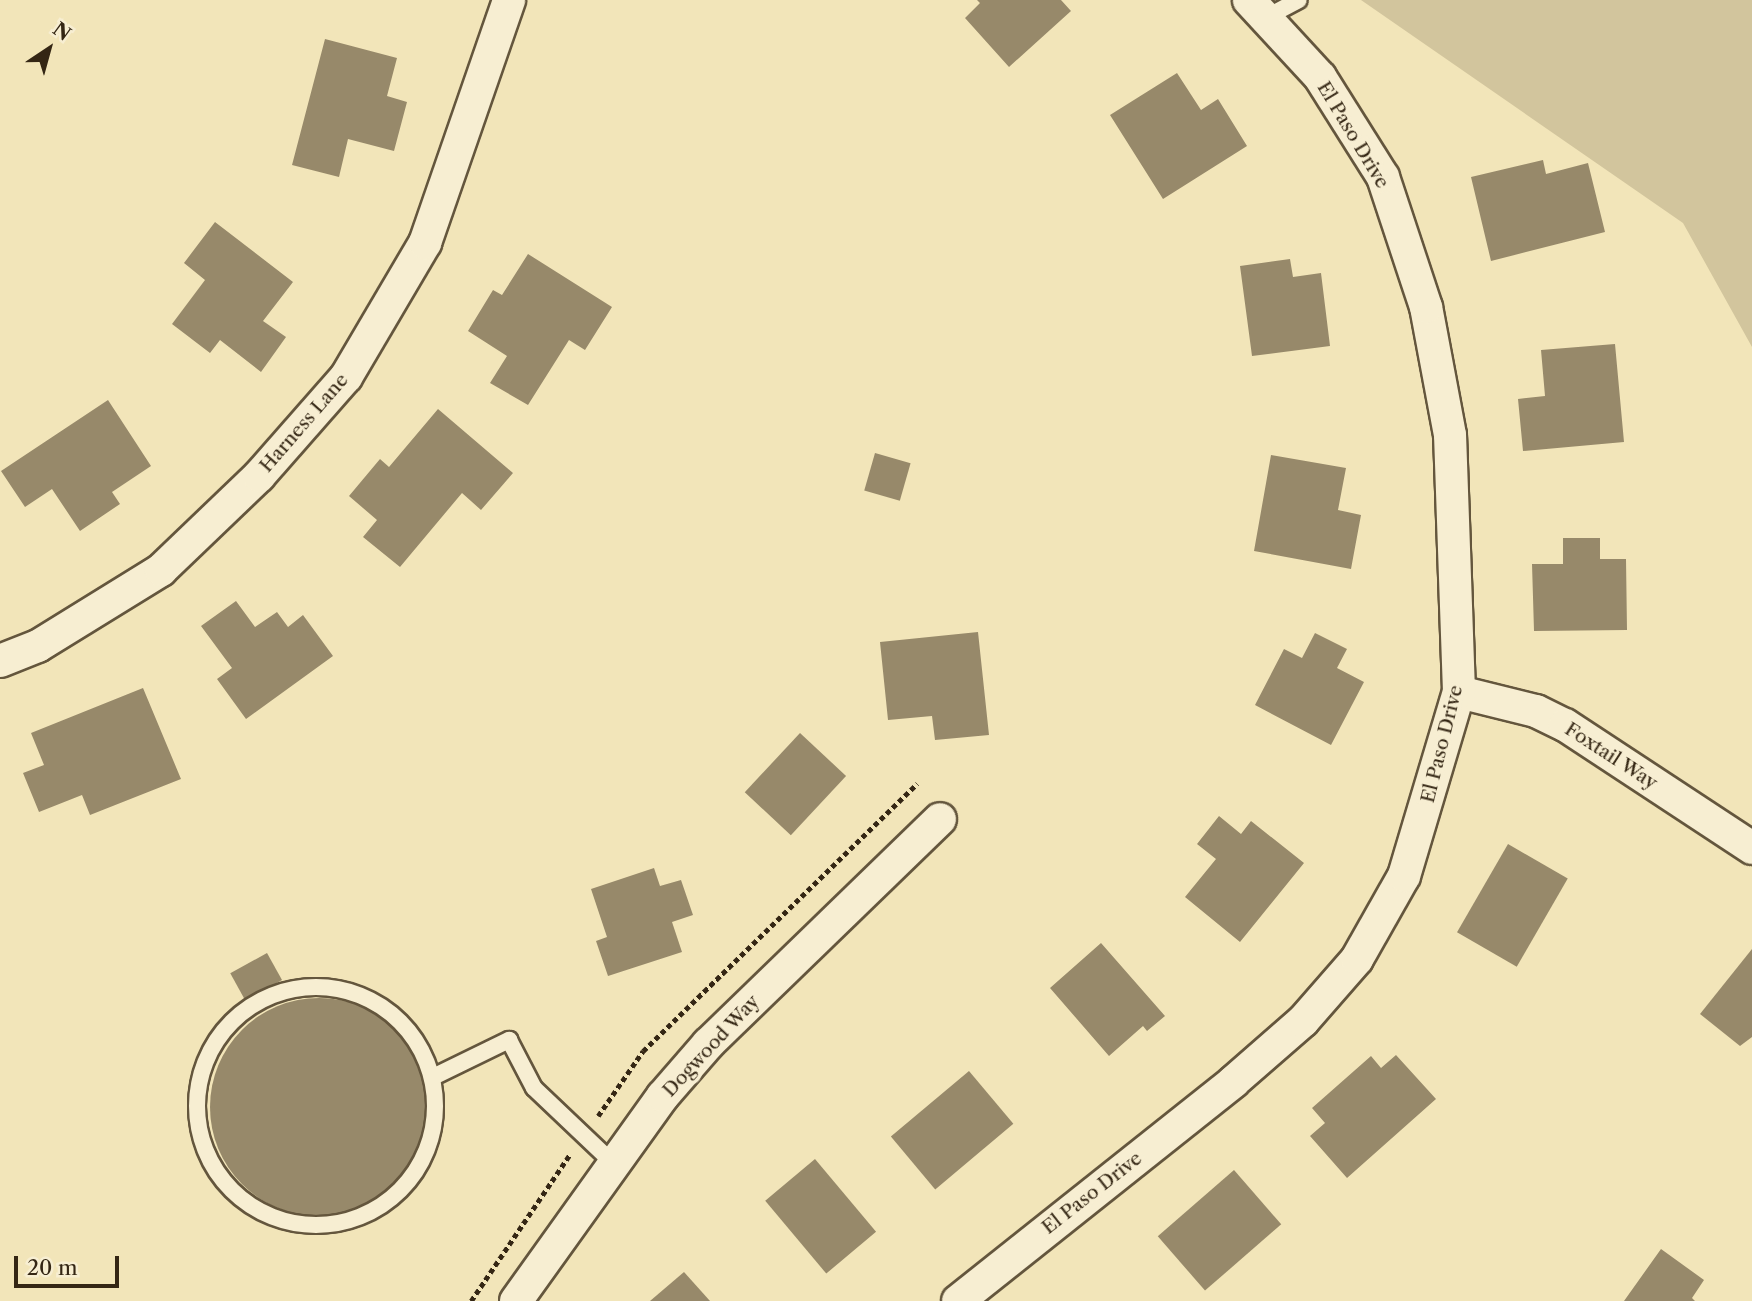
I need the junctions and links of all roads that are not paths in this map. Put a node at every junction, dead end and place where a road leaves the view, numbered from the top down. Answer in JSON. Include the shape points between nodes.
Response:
{"nodes":[{"id":1,"x":509,"y":0,"type":"edge"},
{"id":2,"x":1299,"y":0,"type":"edge"},
{"id":3,"x":1257,"y":9,"type":"edge"},
{"id":4,"x":0,"y":661,"type":"edge"},
{"id":5,"x":1459,"y":692,"type":"junction"},
{"id":6,"x":940,"y":819,"type":"dead end"},
{"id":7,"x":1752,"y":848,"type":"edge"},
{"id":8,"x":433,"y":1077,"type":"junction"},
{"id":9,"x":614,"y":1164,"type":"junction"},
{"id":10,"x":516,"y":1301,"type":"edge"},
{"id":11,"x":958,"y":1301,"type":"edge"}],
"edges":[{"from":1,"to":4,"type":"street","name":"Harness Lane","via":[[425,243],[346,377],[259,476],[162,570],[38,646]]},
{"from":2,"to":3,"type":"lane"},
{"from":3,"to":5,"type":"street","name":"El Paso Drive","via":[[1320,77],[1383,177],[1426,307],[1450,435]]},
{"from":5,"to":7,"type":"street","name":"Foxtail Way","via":[[1535,711],[1565,725]]},
{"from":5,"to":11,"type":"street","name":"El Paso Drive","via":[[1404,876],[1357,959],[1303,1021],[1233,1082]]},
{"from":6,"to":9,"type":"street","name":"Dogwood Way","via":[[708,1044]]},
{"from":8,"to":8,"type":"lane","via":[[416,1038],[387,1008],[353,991],[316,985],[279,991],[245,1009],[219,1036],[201,1069],[196,1106],[202,1143],[219,1177],[246,1203],[284,1222],[326,1226],[366,1216],[401,1192],[425,1158],[436,1118]]},
{"from":8,"to":9,"type":"lane","via":[[509,1040],[534,1088]]},
{"from":9,"to":10,"type":"street","name":"Dogwood Way"}]}
